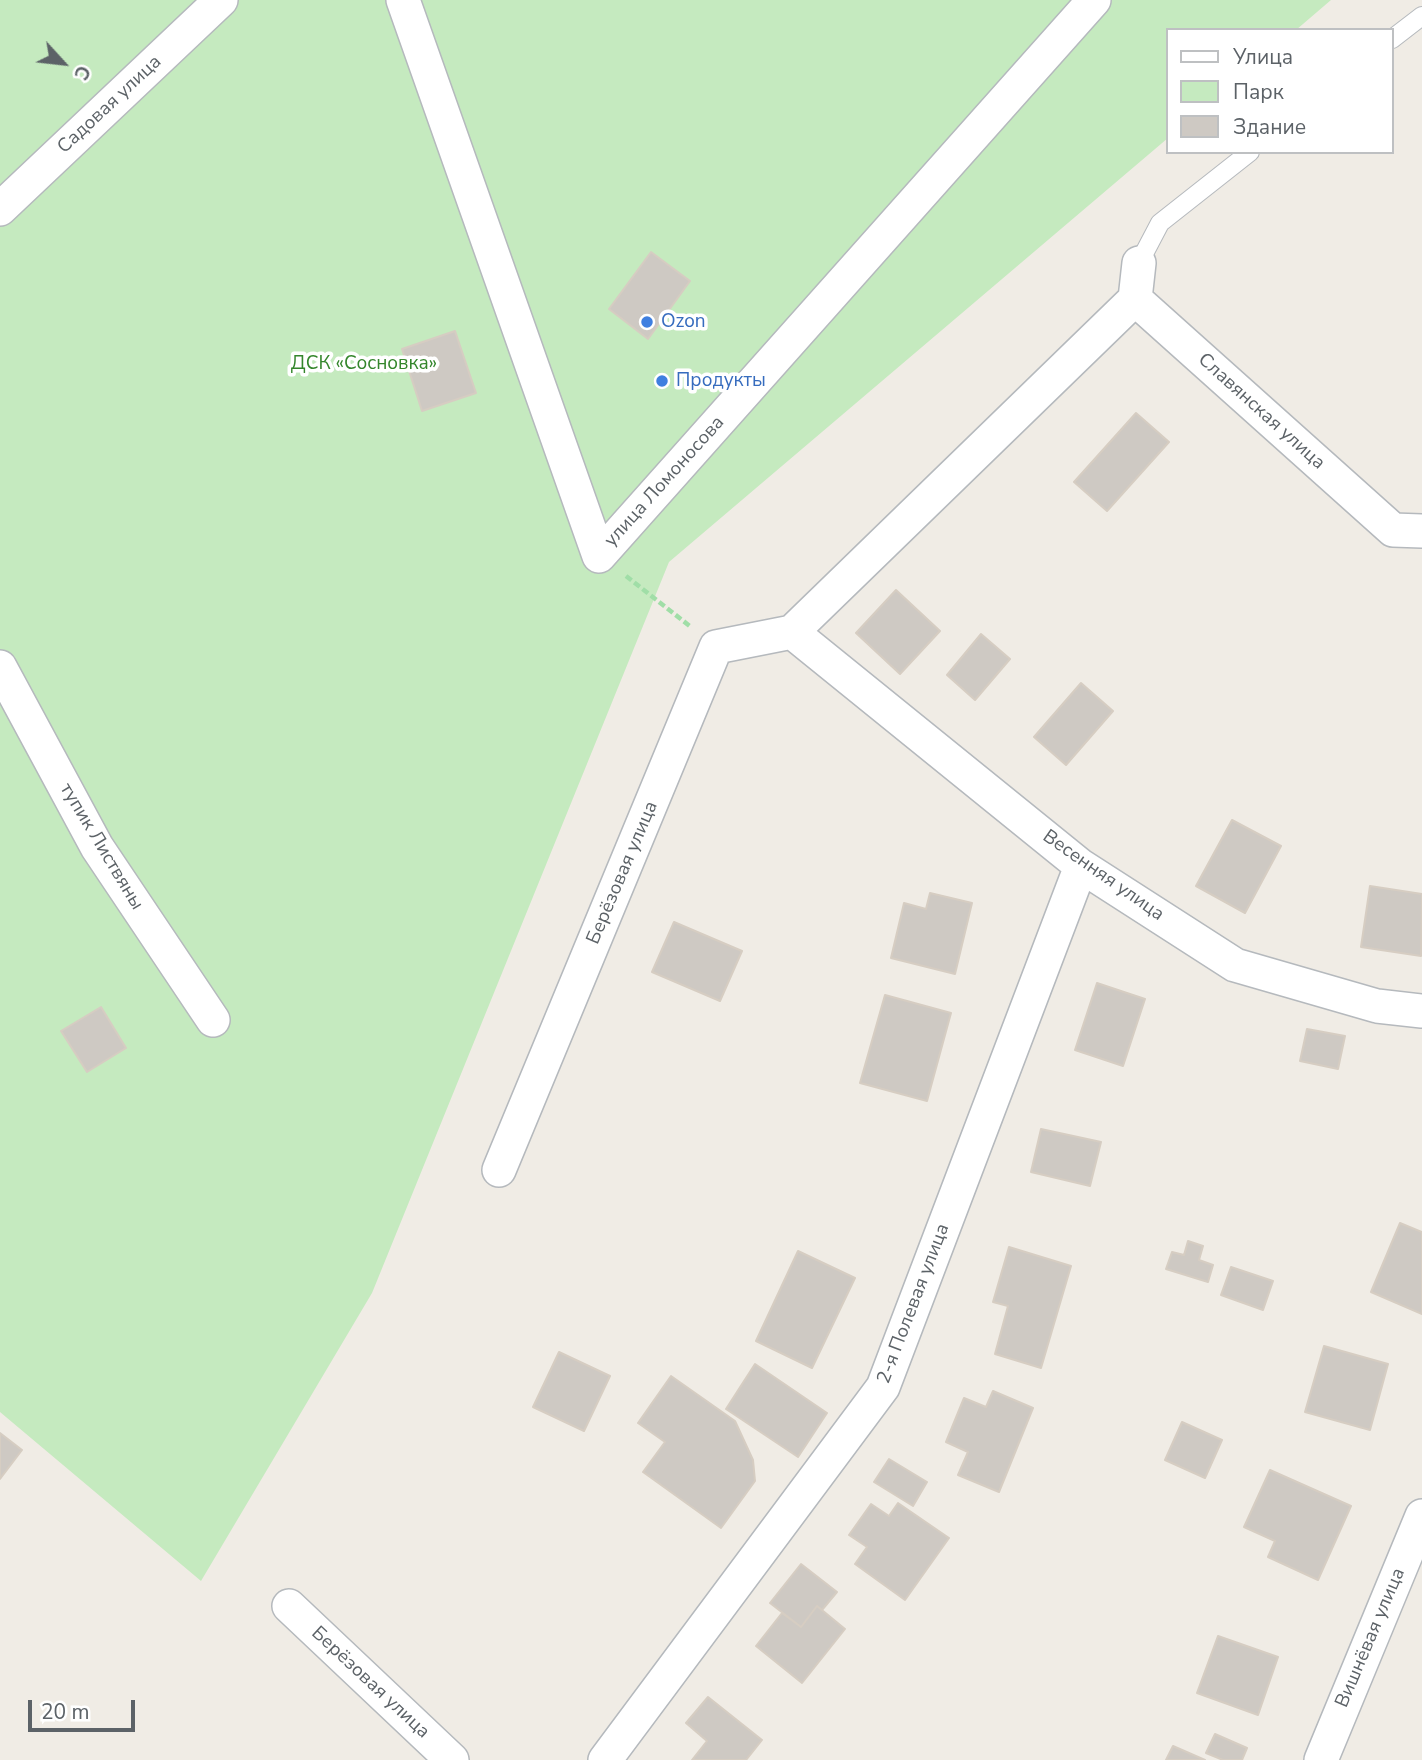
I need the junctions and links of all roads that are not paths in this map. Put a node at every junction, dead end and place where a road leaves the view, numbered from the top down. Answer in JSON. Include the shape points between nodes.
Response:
{"nodes":[{"id":1,"x":221,"y":0,"type":"edge"},
{"id":2,"x":403,"y":0,"type":"edge"},
{"id":3,"x":1094,"y":0,"type":"edge"},
{"id":4,"x":1422,"y":16,"type":"edge"},
{"id":5,"x":1394,"y":37,"type":"edge"},
{"id":6,"x":1247,"y":154,"type":"edge"},
{"id":7,"x":0,"y":209,"type":"edge"},
{"id":8,"x":1139,"y":263,"type":"joint"},
{"id":9,"x":1135,"y":299,"type":"junction"},
{"id":10,"x":1422,"y":531,"type":"edge"},
{"id":11,"x":792,"y":632,"type":"junction"},
{"id":12,"x":0,"y":667,"type":"edge"},
{"id":13,"x":1081,"y":866,"type":"junction"},
{"id":14,"x":1422,"y":1011,"type":"edge"},
{"id":15,"x":213,"y":1020,"type":"dead end"},
{"id":16,"x":499,"y":1170,"type":"dead end"},
{"id":17,"x":1422,"y":1516,"type":"edge"},
{"id":18,"x":289,"y":1606,"type":"dead end"},
{"id":19,"x":452,"y":1760,"type":"edge"},
{"id":20,"x":605,"y":1760,"type":"edge"},
{"id":21,"x":1321,"y":1760,"type":"edge"}],
"edges":[{"from":1,"to":7,"type":"street","name":"Садовая улица"},
{"from":2,"to":3,"type":"street","name":"улица Ломоносова","via":[[599,556]]},
{"from":4,"to":5,"type":"lane"},
{"from":6,"to":8,"type":"lane","via":[[1160,223]]},
{"from":8,"to":9,"type":"street"},
{"from":9,"to":10,"type":"street","name":"Славянская улица","via":[[1392,530]]},
{"from":9,"to":11,"type":"street"},
{"from":11,"to":13,"type":"street","name":"Весенняя улица"},
{"from":11,"to":16,"type":"street","name":"Берёзовая улица","via":[[716,647]]},
{"from":12,"to":15,"type":"street","name":"тупик Листвяны","via":[[97,847]]},
{"from":13,"to":14,"type":"street","name":"Весенняя улица","via":[[1235,965],[1377,1006]]},
{"from":13,"to":20,"type":"street","name":"2-я Полевая улица","via":[[883,1387]]},
{"from":17,"to":21,"type":"street","name":"Вишнёвая улица"},
{"from":18,"to":19,"type":"street","name":"Берёзовая улица"}]}
